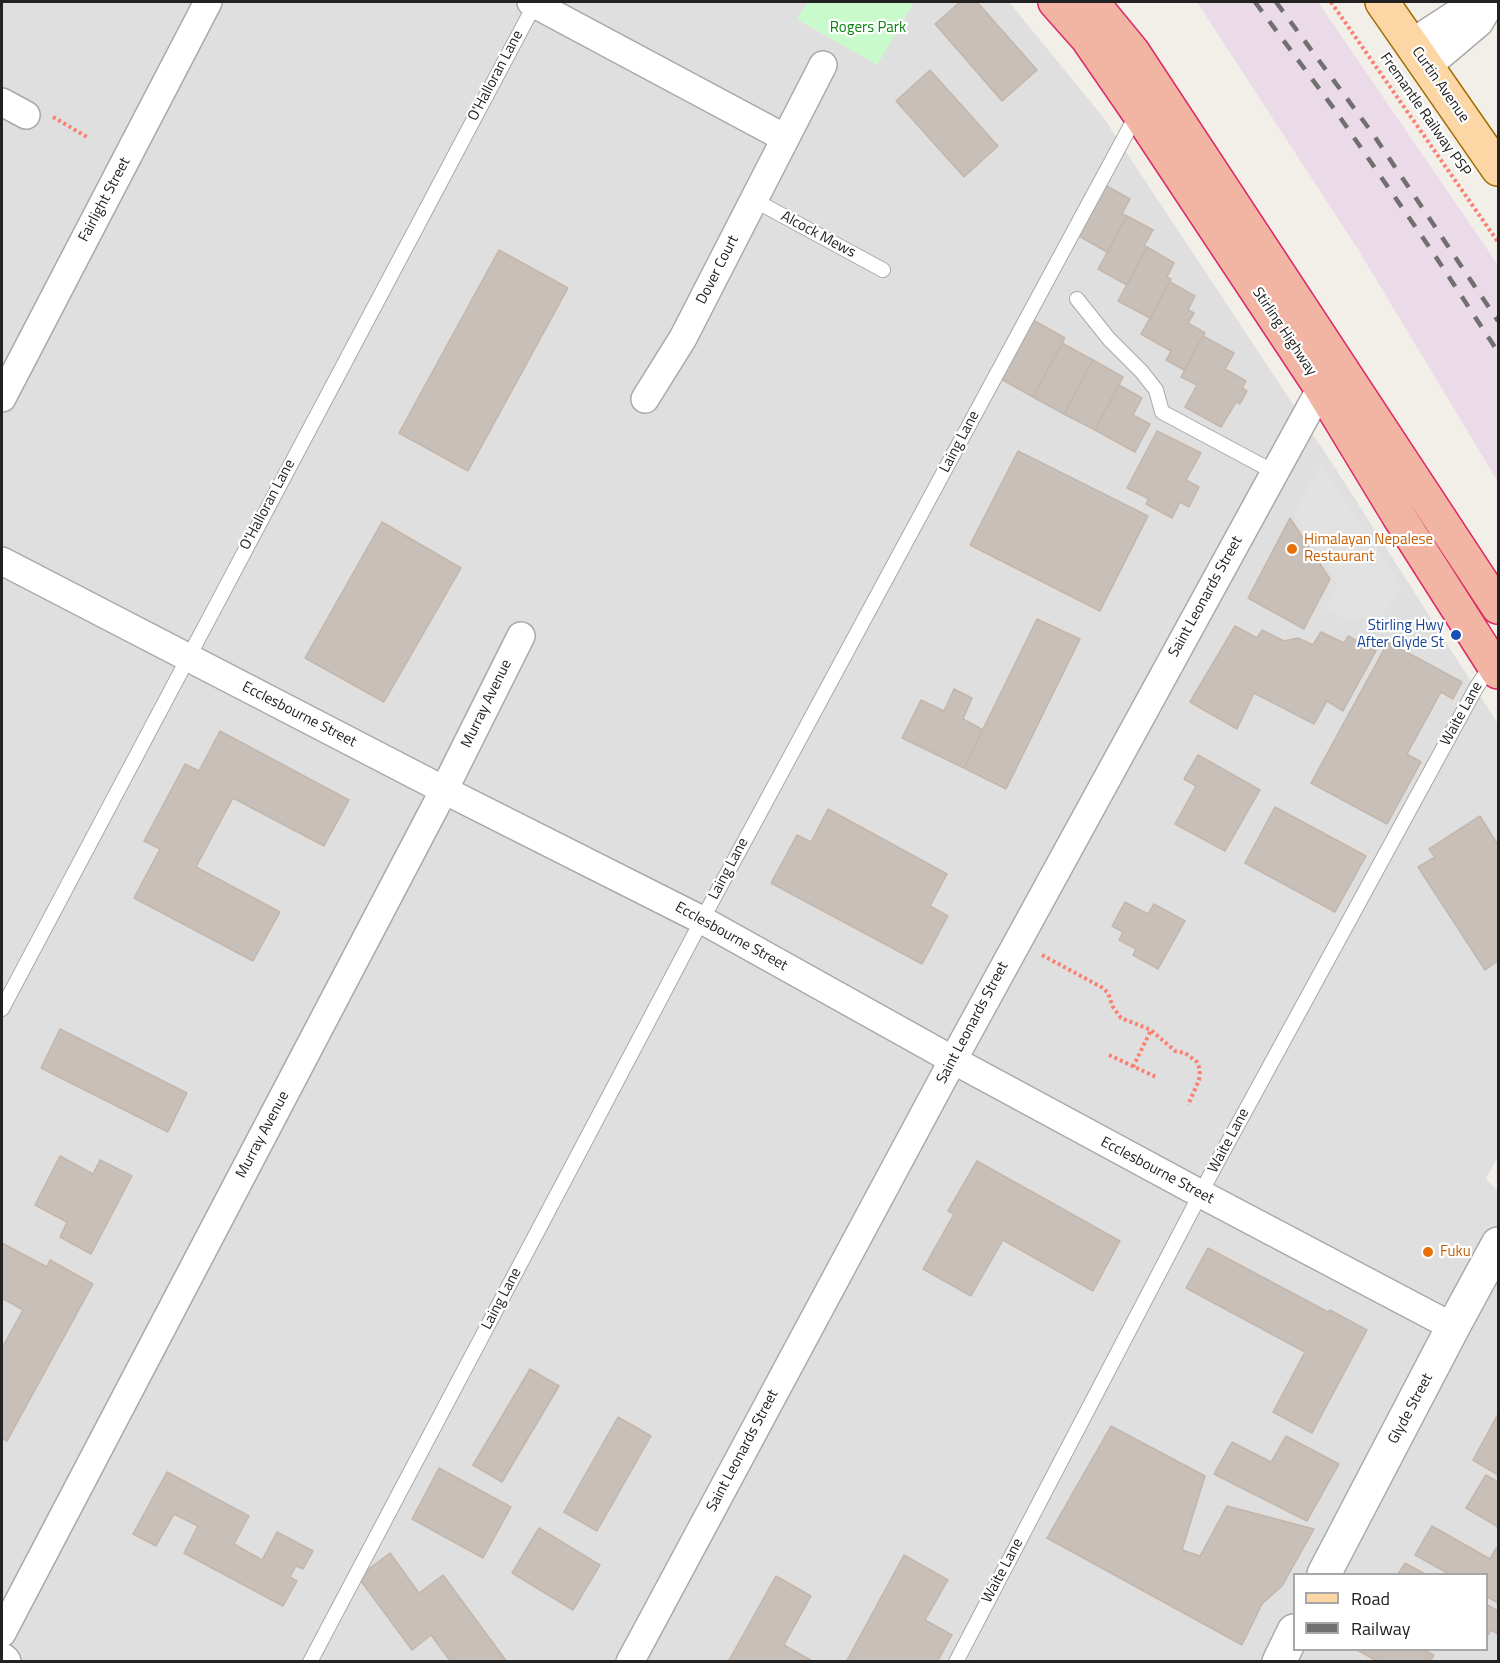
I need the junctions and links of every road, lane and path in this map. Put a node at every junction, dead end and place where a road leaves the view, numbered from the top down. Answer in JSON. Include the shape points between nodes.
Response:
{"nodes":[{"id":1,"x":208,"y":2,"type":"edge"},
{"id":2,"x":534,"y":2,"type":"edge"},
{"id":3,"x":1055,"y":2,"type":"edge"},
{"id":4,"x":1092,"y":2,"type":"edge"},
{"id":5,"x":1331,"y":2,"type":"edge"},
{"id":6,"x":1382,"y":2,"type":"edge"},
{"id":7,"x":1492,"y":2,"type":"edge"},
{"id":8,"x":1419,"y":54,"type":"junction"},
{"id":9,"x":823,"y":65,"type":"dead end"},
{"id":10,"x":2,"y":102,"type":"edge"},
{"id":11,"x":1138,"y":112,"type":"junction"},
{"id":12,"x":26,"y":116,"type":"joint"},
{"id":13,"x":87,"y":136,"type":"dead end"},
{"id":14,"x":785,"y":138,"type":"junction"},
{"id":15,"x":1498,"y":169,"type":"edge"},
{"id":16,"x":754,"y":200,"type":"junction"},
{"id":17,"x":1498,"y":242,"type":"edge"},
{"id":18,"x":883,"y":270,"type":"dead end"},
{"id":19,"x":1077,"y":298,"type":"dead end"},
{"id":20,"x":1321,"y":388,"type":"junction"},
{"id":21,"x":2,"y":398,"type":"edge"},
{"id":22,"x":645,"y":399,"type":"dead end"},
{"id":23,"x":1274,"y":472,"type":"junction"},
{"id":24,"x":2,"y":561,"type":"edge"},
{"id":25,"x":1498,"y":607,"type":"edge"},
{"id":26,"x":521,"y":636,"type":"dead end"},
{"id":27,"x":187,"y":658,"type":"junction"},
{"id":28,"x":1497,"y":665,"type":"edge"},
{"id":29,"x":444,"y":790,"type":"junction"},
{"id":30,"x":702,"y":920,"type":"junction"},
{"id":31,"x":1017,"y":942,"type":"junction"},
{"id":32,"x":2,"y":1009,"type":"edge"},
{"id":33,"x":1151,"y":1030,"type":"junction"},
{"id":34,"x":1109,"y":1055,"type":"dead end"},
{"id":35,"x":953,"y":1060,"type":"junction"},
{"id":36,"x":1133,"y":1067,"type":"junction"},
{"id":37,"x":1156,"y":1077,"type":"dead end"},
{"id":38,"x":1188,"y":1105,"type":"dead end"},
{"id":39,"x":1201,"y":1194,"type":"junction"},
{"id":40,"x":1498,"y":1245,"type":"edge"},
{"id":41,"x":1453,"y":1327,"type":"junction"},
{"id":42,"x":1325,"y":1573,"type":"edge"},
{"id":43,"x":2,"y":1633,"type":"edge"},
{"id":44,"x":1293,"y":1633,"type":"edge"},
{"id":45,"x":310,"y":1662,"type":"edge"},
{"id":46,"x":630,"y":1662,"type":"edge"},
{"id":47,"x":956,"y":1662,"type":"edge"},
{"id":48,"x":1279,"y":1662,"type":"edge"}],
"edges":[{"from":1,"to":21,"type":"street","name":"Fairlight Street"},
{"from":2,"to":14,"type":"street"},
{"from":2,"to":27,"type":"lane","name":"O'Halloran Lane"},
{"from":3,"to":11,"type":"highway","name":"Stirling Highway","via":[[1087,38]]},
{"from":4,"to":25,"type":"highway","name":"Stirling Highway","via":[[1133,52]]},
{"from":5,"to":17,"type":"path","name":"Fremantle Railway PSP"},
{"from":6,"to":8,"type":"main road","name":"Curtin Avenue"},
{"from":7,"to":8,"type":"street","via":[[1479,23]]},
{"from":8,"to":15,"type":"main road","name":"Curtin Avenue"},
{"from":9,"to":14,"type":"street","name":"Dover Court"},
{"from":10,"to":12,"type":"street"},
{"from":11,"to":20,"type":"highway","name":"Stirling Highway"},
{"from":11,"to":30,"type":"lane","name":"Laing Lane"},
{"from":12,"to":13,"type":"path","via":[[47,114]]},
{"from":14,"to":16,"type":"street","name":"Dover Court"},
{"from":16,"to":18,"type":"lane","name":"Alcock Mews"},
{"from":16,"to":22,"type":"street","name":"Dover Court","via":[[682,338]]},
{"from":19,"to":23,"type":"lane","via":[[1156,390],[1162,412]]},
{"from":20,"to":23,"type":"street","name":"Saint Leonards Street"},
{"from":20,"to":28,"type":"highway","name":"Stirling Highway"},
{"from":23,"to":31,"type":"street","name":"Saint Leonards Street"},
{"from":24,"to":27,"type":"street","name":"Ecclesbourne Street"},
{"from":26,"to":29,"type":"street","name":"Murray Avenue"},
{"from":27,"to":29,"type":"street","name":"Ecclesbourne Street"},
{"from":27,"to":32,"type":"lane","name":"O'Halloran Lane"},
{"from":28,"to":39,"type":"lane","name":"Waite Lane","via":[[1476,688]]},
{"from":29,"to":30,"type":"street","name":"Ecclesbourne Street"},
{"from":29,"to":43,"type":"street","name":"Murray Avenue"},
{"from":30,"to":35,"type":"street","name":"Ecclesbourne Street"},
{"from":30,"to":45,"type":"lane","name":"Laing Lane"},
{"from":31,"to":33,"type":"path","via":[[1103,988],[1121,1018]]},
{"from":31,"to":35,"type":"street","name":"Saint Leonards Street"},
{"from":33,"to":36,"type":"path"},
{"from":33,"to":38,"type":"path","via":[[1175,1051],[1197,1062],[1199,1080]]},
{"from":34,"to":36,"type":"path"},
{"from":35,"to":39,"type":"street","name":"Ecclesbourne Street"},
{"from":35,"to":46,"type":"street","name":"Saint Leonards Street"},
{"from":36,"to":37,"type":"path"},
{"from":39,"to":41,"type":"street","name":"Ecclesbourne Street"},
{"from":39,"to":47,"type":"lane","name":"Waite Lane"},
{"from":40,"to":41,"type":"street","name":"Glyde Street"},
{"from":41,"to":42,"type":"street","name":"Glyde Street"},
{"from":44,"to":48,"type":"street"}]}
